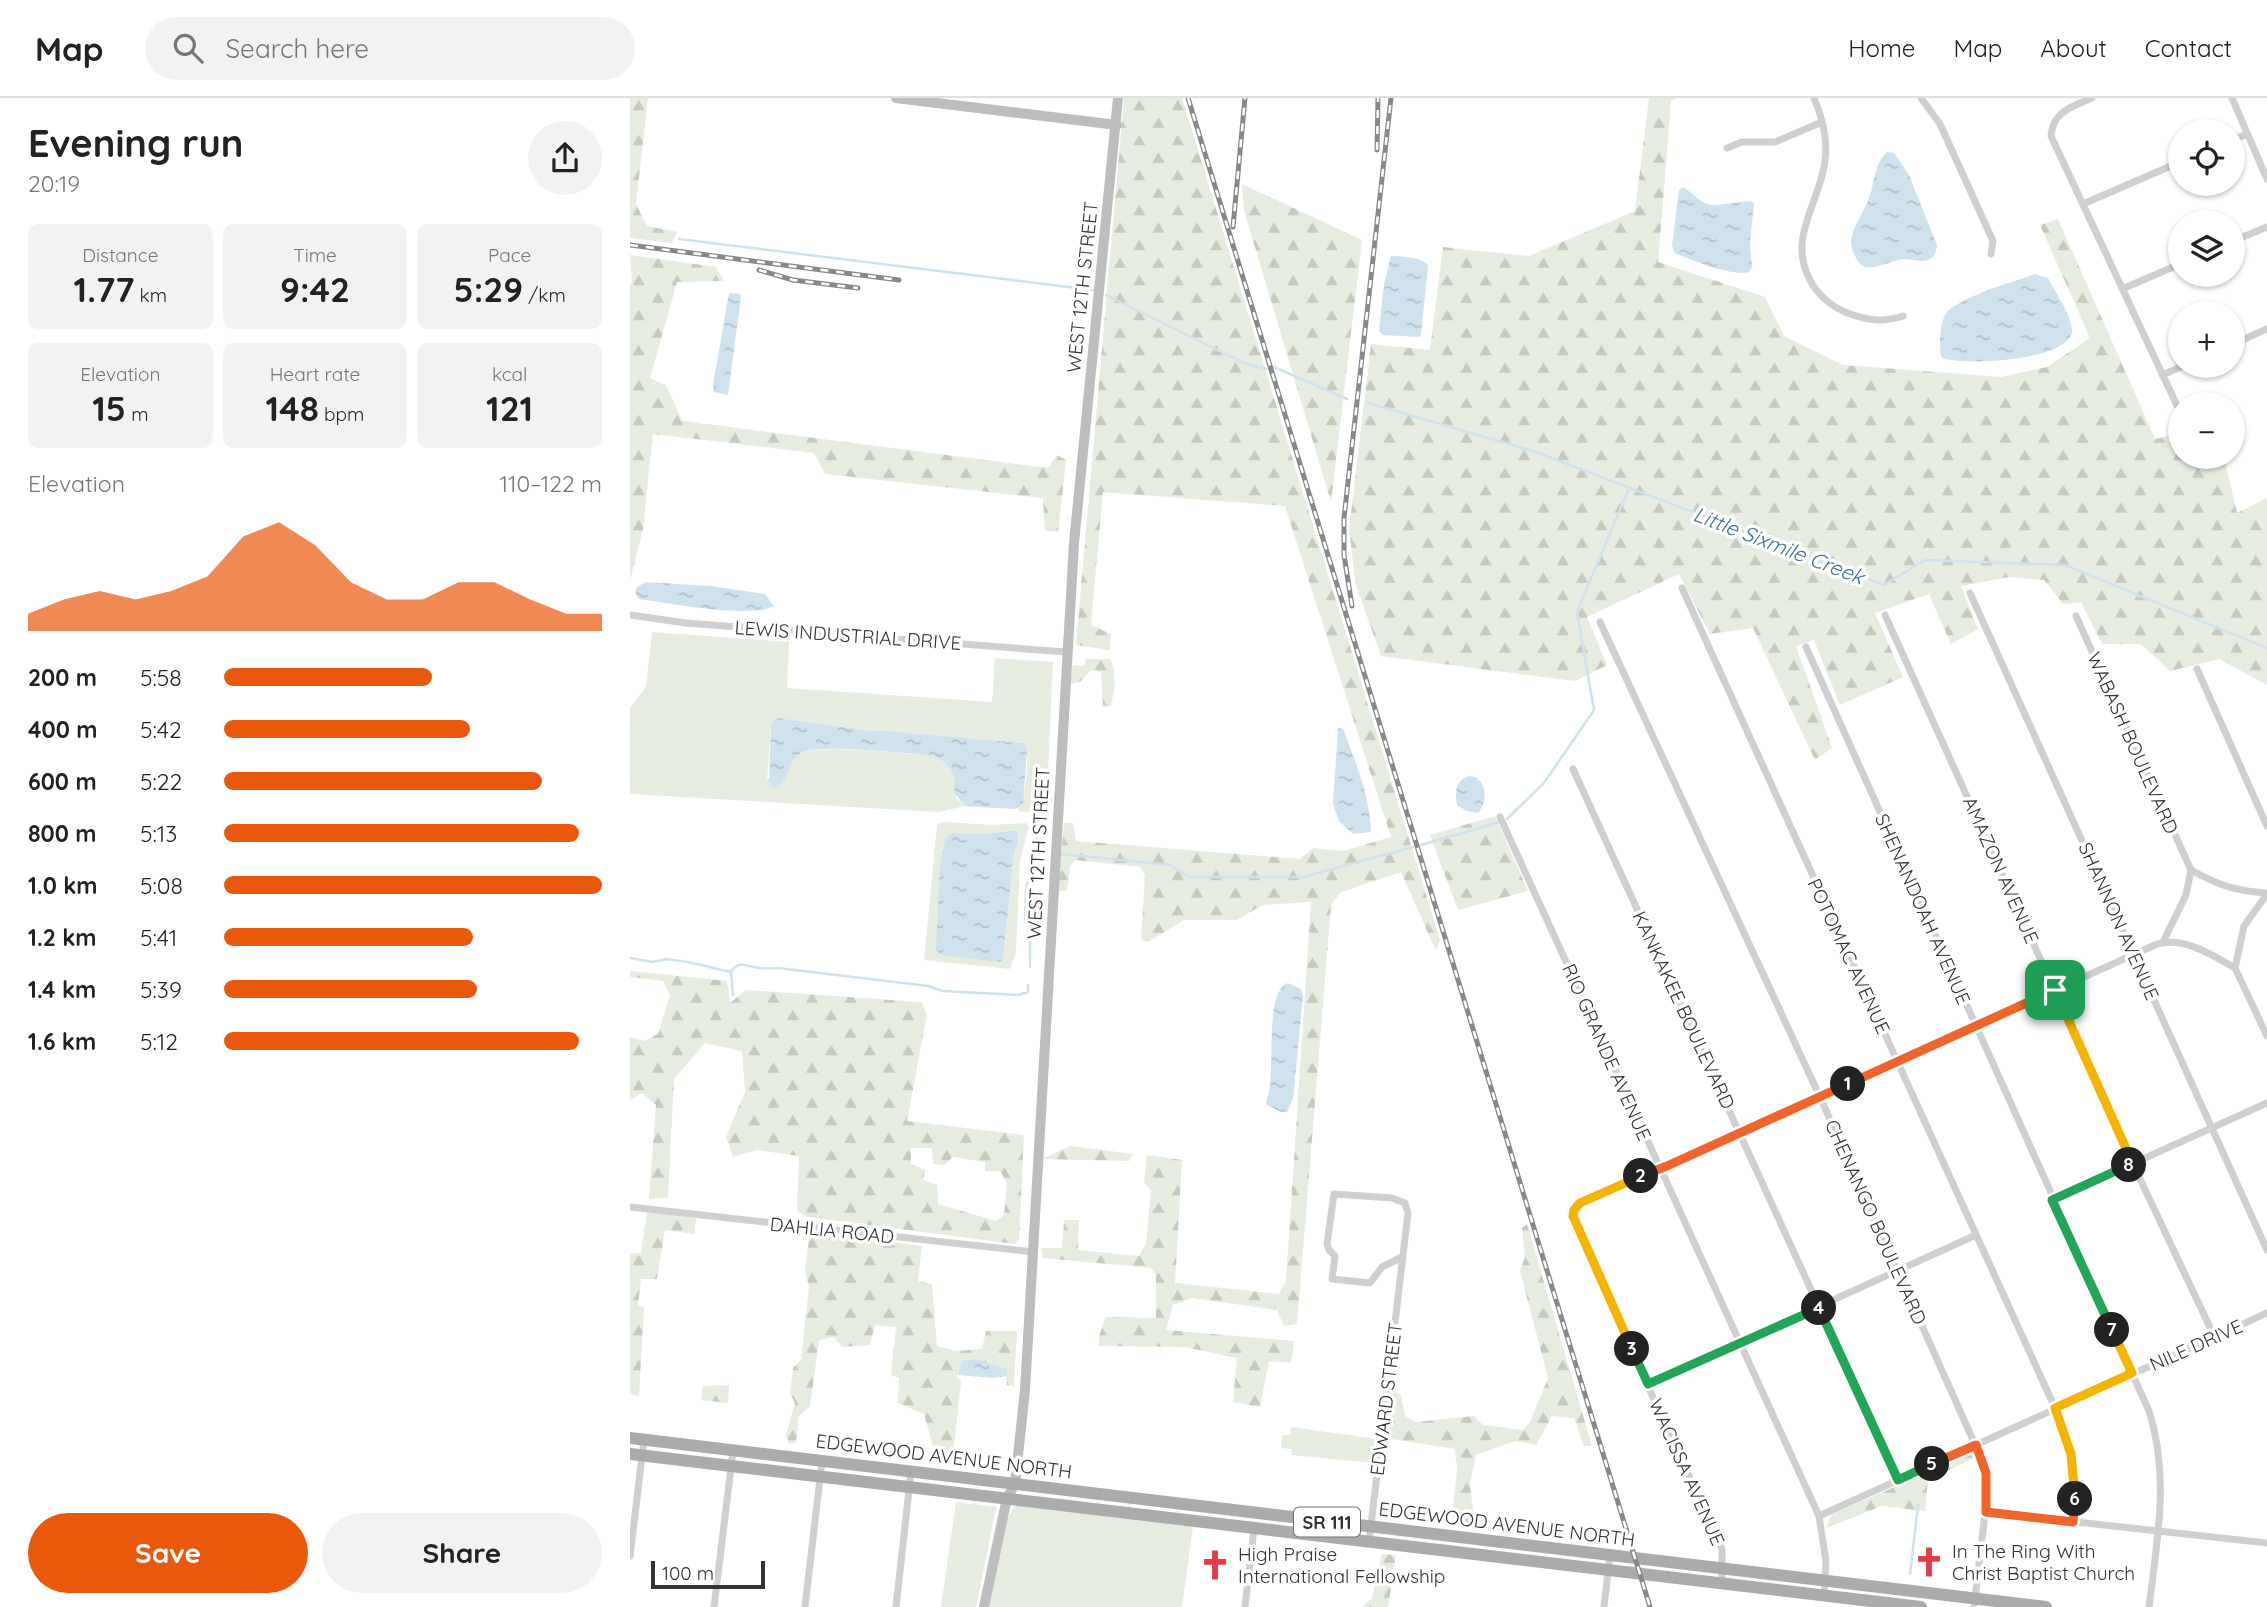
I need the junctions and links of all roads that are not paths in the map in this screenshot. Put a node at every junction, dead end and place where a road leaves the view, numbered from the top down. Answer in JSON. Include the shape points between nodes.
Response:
{"nodes":[{"id":1,"x":896,"y":98,"type":"edge"},
{"id":2,"x":1118,"y":98,"type":"edge"},
{"id":3,"x":1814,"y":98,"type":"edge"},
{"id":4,"x":1921,"y":98,"type":"edge"},
{"id":5,"x":2092,"y":98,"type":"edge"},
{"id":6,"x":2232,"y":98,"type":"edge"},
{"id":7,"x":1822,"y":122,"type":"junction"},
{"id":8,"x":1116,"y":125,"type":"junction"},
{"id":9,"x":2247,"y":134,"type":"joint"},
{"id":10,"x":1727,"y":148,"type":"dead end"},
{"id":11,"x":2168,"y":167,"type":"edge"},
{"id":12,"x":2267,"y":179,"type":"edge"},
{"id":13,"x":2083,"y":204,"type":"junction"},
{"id":14,"x":2267,"y":227,"type":"edge"},
{"id":15,"x":2245,"y":237,"type":"edge"},
{"id":16,"x":1992,"y":254,"type":"dead end"},
{"id":17,"x":2168,"y":269,"type":"edge"},
{"id":18,"x":2122,"y":289,"type":"junction"},
{"id":19,"x":1903,"y":316,"type":"dead end"},
{"id":20,"x":2267,"y":329,"type":"edge"},
{"id":21,"x":2245,"y":339,"type":"edge"},
{"id":22,"x":2168,"y":372,"type":"edge"},
{"id":23,"x":2162,"y":375,"type":"junction"},
{"id":24,"x":2170,"y":392,"type":"edge"},
{"id":25,"x":1682,"y":588,"type":"dead end"},
{"id":26,"x":1970,"y":593,"type":"dead end"},
{"id":27,"x":630,"y":615,"type":"edge"},
{"id":28,"x":1885,"y":615,"type":"dead end"},
{"id":29,"x":2076,"y":616,"type":"dead end"},
{"id":30,"x":1600,"y":622,"type":"dead end"},
{"id":31,"x":1806,"y":646,"type":"dead end"},
{"id":32,"x":1066,"y":652,"type":"junction"},
{"id":33,"x":2197,"y":669,"type":"dead end"},
{"id":34,"x":1573,"y":769,"type":"dead end"},
{"id":35,"x":1500,"y":817,"type":"dead end"},
{"id":36,"x":2267,"y":826,"type":"edge"},
{"id":37,"x":2191,"y":870,"type":"junction"},
{"id":38,"x":2267,"y":893,"type":"edge"},
{"id":39,"x":2164,"y":942,"type":"junction"},
{"id":40,"x":2134,"y":954,"type":"junction"},
{"id":41,"x":2235,"y":968,"type":"junction"},
{"id":42,"x":2055,"y":990,"type":"junction"},
{"id":43,"x":1975,"y":1027,"type":"junction"},
{"id":44,"x":2267,"y":1036,"type":"edge"},
{"id":45,"x":1898,"y":1062,"type":"junction"},
{"id":46,"x":1820,"y":1097,"type":"junction"},
{"id":47,"x":2267,"y":1103,"type":"edge"},
{"id":48,"x":2212,"y":1128,"type":"junction"},
{"id":49,"x":1740,"y":1133,"type":"junction"},
{"id":50,"x":2133,"y":1164,"type":"junction"},
{"id":51,"x":1659,"y":1167,"type":"junction"},
{"id":52,"x":2052,"y":1200,"type":"junction"},
{"id":53,"x":630,"y":1207,"type":"edge"},
{"id":54,"x":1976,"y":1235,"type":"junction"},
{"id":55,"x":2267,"y":1250,"type":"edge"},
{"id":56,"x":1033,"y":1252,"type":"junction"},
{"id":57,"x":1402,"y":1257,"type":"junction"},
{"id":58,"x":1898,"y":1271,"type":"junction"},
{"id":59,"x":1819,"y":1307,"type":"junction"},
{"id":60,"x":2267,"y":1312,"type":"edge"},
{"id":61,"x":2214,"y":1336,"type":"junction"},
{"id":62,"x":1739,"y":1342,"type":"junction"},
{"id":63,"x":2132,"y":1373,"type":"junction"},
{"id":64,"x":1648,"y":1384,"type":"junction"},
{"id":65,"x":2055,"y":1408,"type":"junction"},
{"id":66,"x":630,"y":1438,"type":"edge"},
{"id":67,"x":644,"y":1440,"type":"junction"},
{"id":68,"x":1976,"y":1445,"type":"junction"},
{"id":69,"x":733,"y":1451,"type":"junction"},
{"id":70,"x":636,"y":1454,"type":"edge"},
{"id":71,"x":822,"y":1461,"type":"junction"},
{"id":72,"x":731,"y":1465,"type":"junction"},
{"id":73,"x":911,"y":1472,"type":"junction"},
{"id":74,"x":820,"y":1476,"type":"junction"},
{"id":75,"x":1898,"y":1480,"type":"junction"},
{"id":76,"x":1015,"y":1484,"type":"junction"},
{"id":77,"x":909,"y":1487,"type":"junction"},
{"id":78,"x":1007,"y":1498,"type":"junction"},
{"id":79,"x":1192,"y":1505,"type":"junction"},
{"id":80,"x":1986,"y":1512,"type":"junction"},
{"id":81,"x":1819,"y":1516,"type":"junction"},
{"id":82,"x":1190,"y":1520,"type":"junction"},
{"id":83,"x":2073,"y":1522,"type":"junction"},
{"id":84,"x":1371,"y":1527,"type":"junction"},
{"id":85,"x":1254,"y":1528,"type":"junction"},
{"id":86,"x":2159,"y":1531,"type":"junction"},
{"id":87,"x":1369,"y":1542,"type":"junction"},
{"id":88,"x":2267,"y":1543,"type":"edge"},
{"id":89,"x":1609,"y":1555,"type":"junction"},
{"id":90,"x":630,"y":1556,"type":"edge"},
{"id":91,"x":1724,"y":1569,"type":"junction"},
{"id":92,"x":1608,"y":1570,"type":"junction"},
{"id":93,"x":1825,"y":1581,"type":"junction"},
{"id":94,"x":1722,"y":1584,"type":"junction"},
{"id":95,"x":1892,"y":1589,"type":"junction"},
{"id":96,"x":1824,"y":1596,"type":"junction"},
{"id":97,"x":1975,"y":1603,"type":"edge"},
{"id":98,"x":1889,"y":1605,"type":"edge"},
{"id":99,"x":714,"y":1607,"type":"edge"},
{"id":100,"x":805,"y":1607,"type":"edge"},
{"id":101,"x":895,"y":1607,"type":"edge"},
{"id":102,"x":984,"y":1607,"type":"edge"},
{"id":103,"x":1245,"y":1607,"type":"edge"},
{"id":104,"x":1604,"y":1607,"type":"edge"},
{"id":105,"x":1921,"y":1607,"type":"edge"},
{"id":106,"x":2046,"y":1607,"type":"edge"},
{"id":107,"x":2148,"y":1607,"type":"edge"}],
"edges":[{"from":1,"to":8,"type":"street"},
{"from":2,"to":8,"type":"street","name":"WEST 12TH STREET"},
{"from":3,"to":7,"type":"street"},
{"from":4,"to":16,"type":"street","via":[[1940,124],[1993,241]]},
{"from":5,"to":13,"type":"street","via":[[2063,111],[2051,136]]},
{"from":6,"to":9,"type":"street"},
{"from":7,"to":10,"type":"street","via":[[1775,142],[1742,142]]},
{"from":7,"to":19,"type":"street","via":[[1825,166],[1810,205],[1801,250],[1807,275],[1822,298],[1842,311],[1873,321]]},
{"from":8,"to":32,"type":"street","name":"WEST 12TH STREET"},
{"from":9,"to":12,"type":"street"},
{"from":11,"to":13,"type":"street"},
{"from":13,"to":18,"type":"street"},
{"from":14,"to":15,"type":"street"},
{"from":17,"to":18,"type":"street"},
{"from":18,"to":23,"type":"street"},
{"from":20,"to":21,"type":"street"},
{"from":22,"to":23,"type":"street"},
{"from":23,"to":24,"type":"street"},
{"from":25,"to":45,"type":"street","name":"POTOMAC AVENUE"},
{"from":26,"to":40,"type":"street","name":"SHANNON AVENUE"},
{"from":27,"to":32,"type":"street","name":"LEWIS INDUSTRIAL DRIVE"},
{"from":28,"to":42,"type":"street","name":"AMAZON AVENUE"},
{"from":29,"to":37,"type":"street","name":"WABASH BOULEVARD"},
{"from":30,"to":46,"type":"street","name":"CHENANGO BOULEVARD"},
{"from":31,"to":43,"type":"street","name":"SHENANDOAH AVENUE"},
{"from":32,"to":56,"type":"street","name":"WEST 12TH STREET"},
{"from":33,"to":36,"type":"street"},
{"from":34,"to":49,"type":"street","name":"KANKAKEE BOULEVARD"},
{"from":35,"to":51,"type":"street","name":"RIO GRANDE AVENUE"},
{"from":37,"to":38,"type":"street","via":[[2218,885]]},
{"from":37,"to":39,"type":"street","via":[[2186,895]]},
{"from":38,"to":41,"type":"street","via":[[2244,926]]},
{"from":39,"to":40,"type":"street"},
{"from":39,"to":41,"type":"street","via":[[2191,946]]},
{"from":40,"to":42,"type":"street"},
{"from":40,"to":48,"type":"street","name":"SHANNON AVENUE"},
{"from":41,"to":44,"type":"street"},
{"from":42,"to":43,"type":"street"},
{"from":42,"to":50,"type":"street","name":"AMAZON AVENUE"},
{"from":43,"to":45,"type":"street"},
{"from":43,"to":52,"type":"street","name":"SHENANDOAH AVENUE"},
{"from":45,"to":46,"type":"street"},
{"from":45,"to":54,"type":"street","name":"POTOMAC AVENUE"},
{"from":46,"to":49,"type":"street"},
{"from":46,"to":58,"type":"street","name":"CHENANGO BOULEVARD"},
{"from":47,"to":48,"type":"street"},
{"from":48,"to":50,"type":"street"},
{"from":48,"to":55,"type":"street","name":"SHANNON AVENUE"},
{"from":49,"to":51,"type":"street"},
{"from":49,"to":59,"type":"street","name":"KANKAKEE BOULEVARD"},
{"from":50,"to":52,"type":"street"},
{"from":50,"to":61,"type":"street","name":"AMAZON AVENUE"},
{"from":51,"to":62,"type":"street","name":"RIO GRANDE AVENUE"},
{"from":51,"to":64,"type":"street","name":"WACISSA AVENUE","via":[[1580,1203],[1574,1210],[1574,1223]]},
{"from":52,"to":63,"type":"street","name":"SHENANDOAH AVENUE"},
{"from":53,"to":56,"type":"street","name":"DAHLIA ROAD"},
{"from":54,"to":58,"type":"street"},
{"from":54,"to":65,"type":"street","name":"POTOMAC AVENUE"},
{"from":56,"to":76,"type":"street","name":"WEST 12TH STREET"},
{"from":57,"to":57,"type":"street","name":"EDWARD STREET","via":[[1408,1213],[1405,1203],[1334,1194],[1327,1244],[1335,1255],[1332,1279],[1370,1283],[1382,1267]]},
{"from":57,"to":84,"type":"street","name":"EDWARD STREET"},
{"from":58,"to":59,"type":"street"},
{"from":58,"to":68,"type":"street","name":"CHENANGO BOULEVARD"},
{"from":59,"to":62,"type":"street"},
{"from":59,"to":75,"type":"street","name":"KANKAKEE BOULEVARD"},
{"from":60,"to":61,"type":"street","name":"NILE DRIVE"},
{"from":61,"to":63,"type":"street","name":"NILE DRIVE"},
{"from":62,"to":64,"type":"street"},
{"from":62,"to":81,"type":"street","name":"RIO GRANDE AVENUE"},
{"from":63,"to":65,"type":"street","name":"NILE DRIVE"},
{"from":63,"to":86,"type":"street","name":"SHENANDOAH AVENUE","via":[[2157,1438]]},
{"from":64,"to":91,"type":"street","name":"WACISSA AVENUE","via":[[1722,1549]]},
{"from":65,"to":68,"type":"street","name":"NILE DRIVE"},
{"from":65,"to":83,"type":"street","name":"POTOMAC AVENUE","via":[[2074,1472]]},
{"from":66,"to":67,"type":"main road","name":"EDGEWOOD AVENUE NORTH","number":"SR 111"},
{"from":67,"to":69,"type":"main road","name":"EDGEWOOD AVENUE NORTH","number":"SR 111"},
{"from":67,"to":70,"type":"street"},
{"from":68,"to":75,"type":"street","name":"NILE DRIVE"},
{"from":68,"to":80,"type":"street","name":"CHENANGO BOULEVARD","via":[[1986,1473]]},
{"from":69,"to":71,"type":"main road","name":"EDGEWOOD AVENUE NORTH","number":"SR 111"},
{"from":69,"to":72,"type":"street"},
{"from":70,"to":72,"type":"main road","name":"EDGEWOOD AVENUE NORTH","number":"SR 111"},
{"from":70,"to":90,"type":"street"},
{"from":71,"to":73,"type":"main road","name":"EDGEWOOD AVENUE NORTH","number":"SR 111"},
{"from":71,"to":74,"type":"street"},
{"from":72,"to":74,"type":"main road","name":"EDGEWOOD AVENUE NORTH","number":"SR 111"},
{"from":72,"to":99,"type":"street"},
{"from":73,"to":76,"type":"main road","name":"EDGEWOOD AVENUE NORTH","number":"SR 111"},
{"from":73,"to":77,"type":"street"},
{"from":74,"to":77,"type":"main road","name":"EDGEWOOD AVENUE NORTH","number":"SR 111"},
{"from":74,"to":100,"type":"street"},
{"from":75,"to":81,"type":"street","name":"NILE DRIVE"},
{"from":76,"to":78,"type":"street","name":"WEST 12TH STREET"},
{"from":76,"to":79,"type":"main road","name":"EDGEWOOD AVENUE NORTH","number":"SR 111"},
{"from":77,"to":78,"type":"main road","name":"EDGEWOOD AVENUE NORTH","number":"SR 111"},
{"from":77,"to":101,"type":"street"},
{"from":78,"to":82,"type":"main road","name":"EDGEWOOD AVENUE NORTH","number":"SR 111"},
{"from":78,"to":102,"type":"street","name":"WEST 12TH STREET"},
{"from":79,"to":82,"type":"street"},
{"from":79,"to":84,"type":"main road","name":"EDGEWOOD AVENUE NORTH","number":"SR 111"},
{"from":80,"to":83,"type":"street"},
{"from":80,"to":97,"type":"street","name":"CHENANGO BOULEVARD"},
{"from":81,"to":93,"type":"street","name":"RIO GRANDE AVENUE"},
{"from":82,"to":85,"type":"main road","name":"EDGEWOOD AVENUE NORTH","number":"SR 111"},
{"from":83,"to":86,"type":"street"},
{"from":84,"to":87,"type":"street","name":"EDWARD STREET"},
{"from":84,"to":89,"type":"main road","name":"EDGEWOOD AVENUE NORTH","number":"SR 111"},
{"from":85,"to":87,"type":"main road","name":"EDGEWOOD AVENUE NORTH","number":"SR 111"},
{"from":85,"to":103,"type":"street"},
{"from":86,"to":88,"type":"street"},
{"from":86,"to":107,"type":"street","name":"SHENANDOAH AVENUE"},
{"from":87,"to":92,"type":"main road","name":"EDGEWOOD AVENUE NORTH","number":"SR 111"},
{"from":89,"to":91,"type":"main road","name":"EDGEWOOD AVENUE NORTH","number":"SR 111"},
{"from":89,"to":92,"type":"street"},
{"from":91,"to":93,"type":"main road","name":"EDGEWOOD AVENUE NORTH","number":"SR 111"},
{"from":91,"to":94,"type":"street","name":"WACISSA AVENUE"},
{"from":92,"to":94,"type":"main road","name":"EDGEWOOD AVENUE NORTH","number":"SR 111"},
{"from":92,"to":104,"type":"street"},
{"from":93,"to":95,"type":"main road","name":"EDGEWOOD AVENUE NORTH","number":"SR 111"},
{"from":93,"to":96,"type":"street","name":"RIO GRANDE AVENUE"},
{"from":94,"to":96,"type":"main road","name":"EDGEWOOD AVENUE NORTH","number":"SR 111"},
{"from":95,"to":97,"type":"main road","name":"EDGEWOOD AVENUE NORTH","number":"SR 111"},
{"from":95,"to":98,"type":"street"},
{"from":96,"to":98,"type":"main road","name":"EDGEWOOD AVENUE NORTH","number":"SR 111"},
{"from":97,"to":106,"type":"main road","name":"EDGEWOOD AVENUE NORTH","number":"SR 111"},
{"from":98,"to":105,"type":"main road","name":"EDGEWOOD AVENUE NORTH","number":"SR 111"}]}
